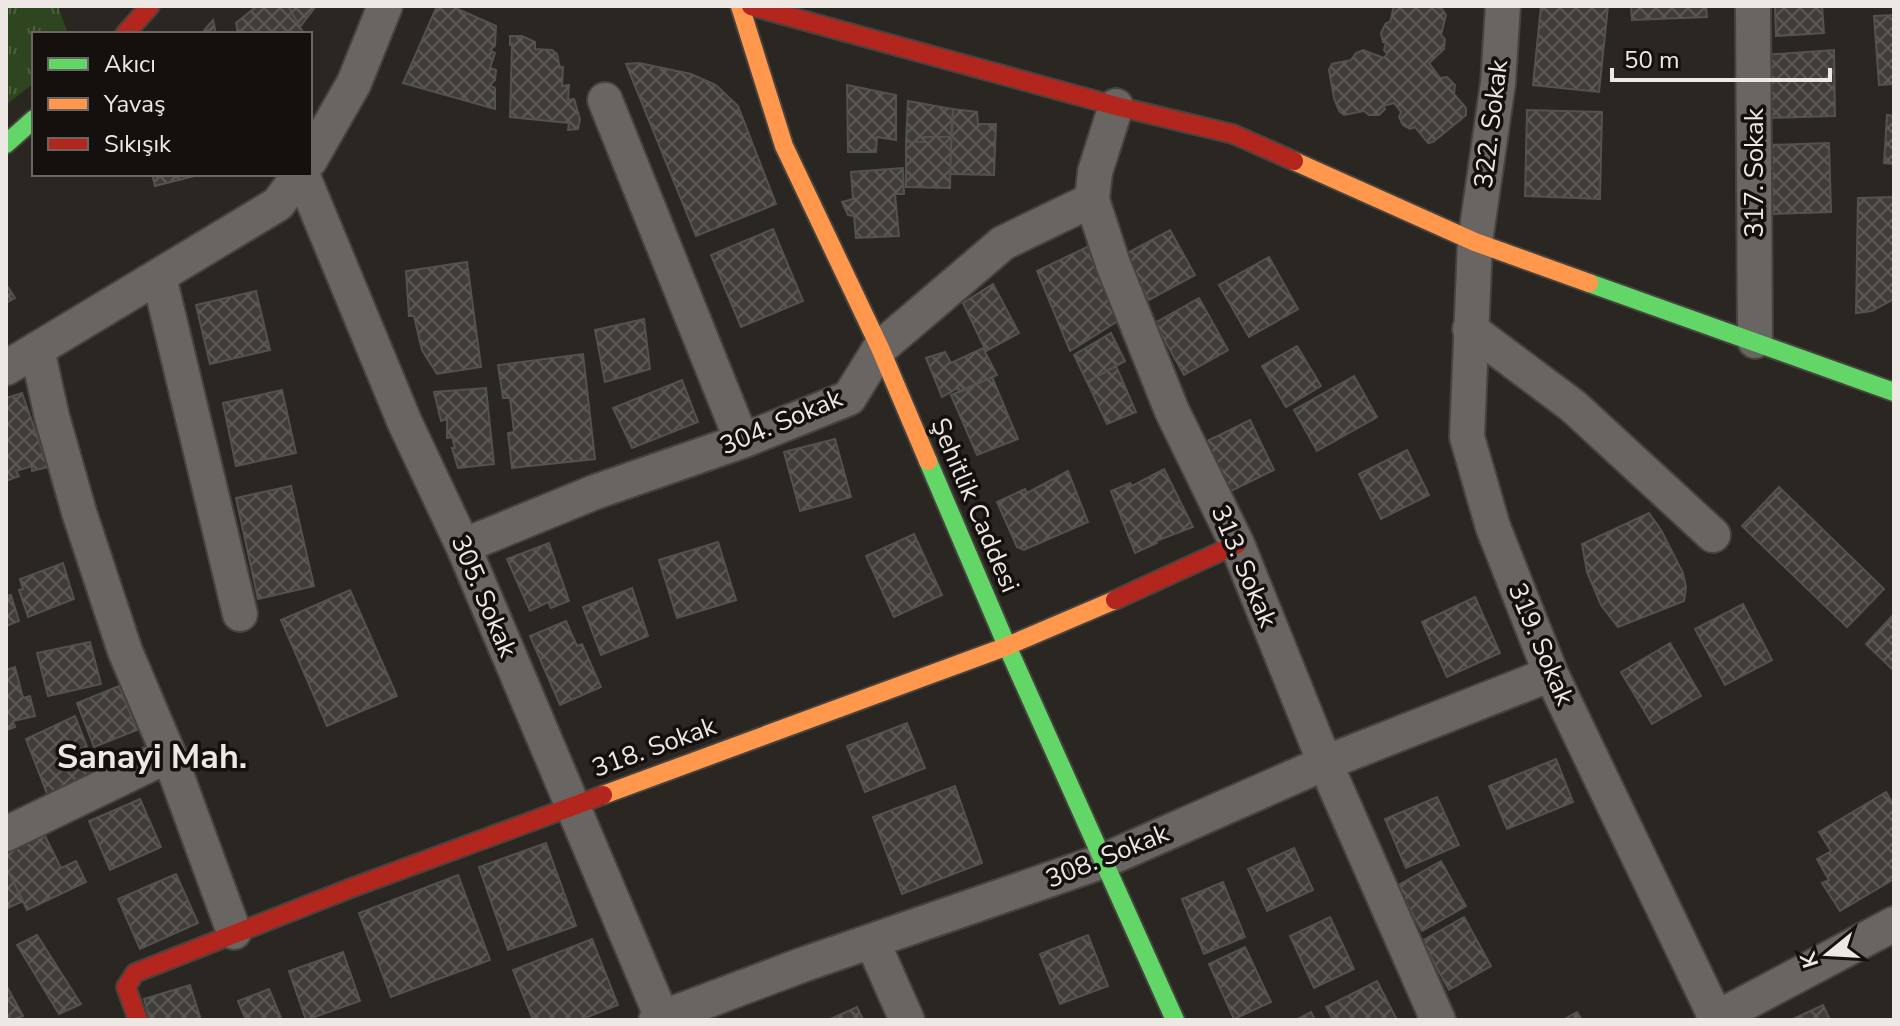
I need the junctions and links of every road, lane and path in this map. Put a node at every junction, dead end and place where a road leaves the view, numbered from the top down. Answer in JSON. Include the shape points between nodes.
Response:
{"nodes":[{"id":1,"x":150,"y":6,"type":"edge"},
{"id":2,"x":385,"y":6,"type":"edge"},
{"id":3,"x":740,"y":6,"type":"edge"},
{"id":4,"x":751,"y":6,"type":"edge"},
{"id":5,"x":1503,"y":6,"type":"edge"},
{"id":6,"x":1753,"y":6,"type":"edge"},
{"id":7,"x":127,"y":32,"type":"edge"},
{"id":8,"x":605,"y":100,"type":"dead end"},
{"id":9,"x":1116,"y":106,"type":"junction"},
{"id":10,"x":32,"y":121,"type":"edge"},
{"id":11,"x":6,"y":144,"type":"edge"},
{"id":12,"x":312,"y":156,"type":"edge"},
{"id":13,"x":299,"y":176,"type":"edge"},
{"id":14,"x":302,"y":176,"type":"edge"},
{"id":15,"x":1092,"y":200,"type":"junction"},
{"id":16,"x":1475,"y":242,"type":"junction"},
{"id":17,"x":159,"y":277,"type":"junction"},
{"id":18,"x":1470,"y":329,"type":"junction"},
{"id":19,"x":1755,"y":341,"type":"junction"},
{"id":20,"x":880,"y":348,"type":"junction"},
{"id":21,"x":37,"y":349,"type":"junction"},
{"id":22,"x":6,"y":368,"type":"edge"},
{"id":23,"x":1894,"y":392,"type":"edge"},
{"id":24,"x":742,"y":441,"type":"junction"},
{"id":25,"x":1713,"y":535,"type":"dead end"},
{"id":26,"x":1237,"y":544,"type":"junction"},
{"id":27,"x":463,"y":546,"type":"junction"},
{"id":28,"x":240,"y":614,"type":"dead end"},
{"id":29,"x":1007,"y":646,"type":"junction"},
{"id":30,"x":1551,"y":674,"type":"junction"},
{"id":31,"x":169,"y":755,"type":"junction"},
{"id":32,"x":1325,"y":763,"type":"junction"},
{"id":33,"x":571,"y":806,"type":"junction"},
{"id":34,"x":6,"y":834,"type":"edge"},
{"id":35,"x":1103,"y":861,"type":"junction"},
{"id":36,"x":1894,"y":924,"type":"edge"},
{"id":37,"x":234,"y":932,"type":"junction"},
{"id":38,"x":872,"y":941,"type":"junction"},
{"id":39,"x":660,"y":1019,"type":"edge"},
{"id":40,"x":1716,"y":1019,"type":"edge"},
{"id":41,"x":138,"y":1020,"type":"edge"},
{"id":42,"x":907,"y":1020,"type":"edge"},
{"id":43,"x":1175,"y":1020,"type":"edge"},
{"id":44,"x":1438,"y":1020,"type":"edge"}],
"edges":[{"from":1,"to":7,"type":"street"},
{"from":2,"to":12,"type":"street","via":[[354,83]]},
{"from":3,"to":20,"type":"street","name":"Şehitlik Caddesi","via":[[784,146]]},
{"from":4,"to":9,"type":"street"},
{"from":5,"to":16,"type":"street","name":"322. Sokak","via":[[1498,83]]},
{"from":6,"to":19,"type":"street","name":"317. Sokak"},
{"from":8,"to":24,"type":"street"},
{"from":9,"to":15,"type":"street","name":"313. Sokak","via":[[1095,172]]},
{"from":9,"to":16,"type":"street","via":[[1233,134]]},
{"from":10,"to":11,"type":"street"},
{"from":13,"to":17,"type":"street","via":[[278,204]]},
{"from":14,"to":27,"type":"street","name":"305. Sokak","via":[[405,423]]},
{"from":15,"to":20,"type":"street","name":"304. Sokak","via":[[1003,243]]},
{"from":15,"to":26,"type":"street","name":"313. Sokak","via":[[1172,411]]},
{"from":16,"to":18,"type":"street","name":"319. Sokak"},
{"from":16,"to":19,"type":"street"},
{"from":17,"to":21,"type":"street"},
{"from":17,"to":28,"type":"street"},
{"from":18,"to":25,"type":"street","via":[[1573,406]]},
{"from":18,"to":30,"type":"street","name":"319. Sokak","via":[[1467,437],[1493,527]]},
{"from":19,"to":23,"type":"street"},
{"from":20,"to":24,"type":"street","name":"304. Sokak","via":[[849,398]]},
{"from":20,"to":29,"type":"street","name":"Şehitlik Caddesi"},
{"from":21,"to":22,"type":"street"},
{"from":21,"to":31,"type":"street","via":[[79,512],[125,651]]},
{"from":24,"to":27,"type":"street","name":"304. Sokak","via":[[595,492]]},
{"from":26,"to":29,"type":"street","name":"318. Sokak"},
{"from":26,"to":32,"type":"street","name":"313. Sokak"},
{"from":27,"to":33,"type":"street","name":"305. Sokak"},
{"from":29,"to":33,"type":"street","name":"318. Sokak"},
{"from":29,"to":35,"type":"street","name":"Şehitlik Caddesi"},
{"from":30,"to":32,"type":"street","name":"308. Sokak"},
{"from":30,"to":40,"type":"street","name":"319. Sokak"},
{"from":31,"to":34,"type":"street"},
{"from":31,"to":37,"type":"street"},
{"from":32,"to":35,"type":"street","name":"308. Sokak"},
{"from":32,"to":44,"type":"street","name":"313. Sokak"},
{"from":33,"to":37,"type":"street","name":"318. Sokak"},
{"from":33,"to":39,"type":"street","name":"305. Sokak"},
{"from":35,"to":38,"type":"street","name":"308. Sokak"},
{"from":35,"to":43,"type":"street","name":"Şehitlik Caddesi"},
{"from":36,"to":40,"type":"street"},
{"from":37,"to":41,"type":"street","name":"318. Sokak","via":[[135,973],[126,987]]},
{"from":38,"to":39,"type":"street","name":"308. Sokak"},
{"from":38,"to":42,"type":"street"}]}
